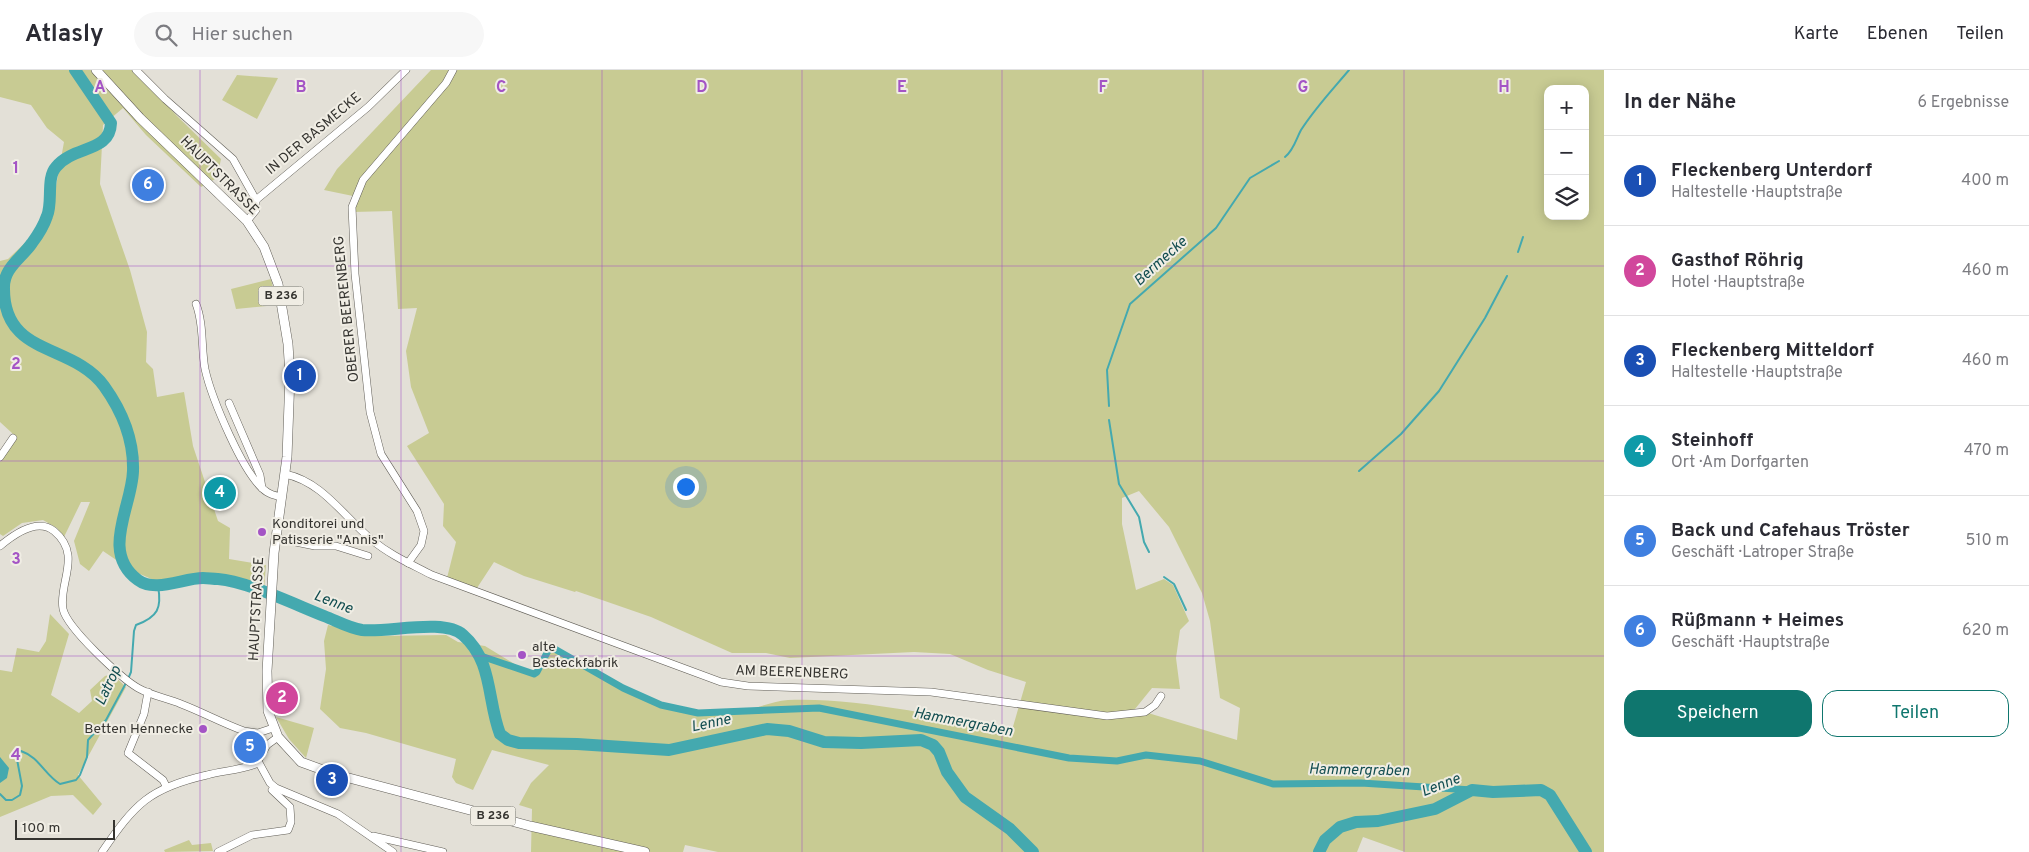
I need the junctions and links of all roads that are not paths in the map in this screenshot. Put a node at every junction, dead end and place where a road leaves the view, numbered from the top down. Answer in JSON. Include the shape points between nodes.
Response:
{"nodes":[{"id":1,"x":96,"y":70,"type":"edge"},
{"id":2,"x":136,"y":70,"type":"edge"},
{"id":3,"x":406,"y":70,"type":"edge"},
{"id":4,"x":453,"y":70,"type":"edge"},
{"id":5,"x":256,"y":200,"type":"junction"},
{"id":6,"x":247,"y":221,"type":"junction"},
{"id":7,"x":196,"y":304,"type":"dead end"},
{"id":8,"x":229,"y":403,"type":"dead end"},
{"id":9,"x":13,"y":438,"type":"dead end"},
{"id":10,"x":0,"y":457,"type":"edge"},
{"id":11,"x":285,"y":474,"type":"junction"},
{"id":12,"x":262,"y":488,"type":"junction"},
{"id":13,"x":282,"y":497,"type":"junction"},
{"id":14,"x":276,"y":538,"type":"junction"},
{"id":15,"x":0,"y":546,"type":"edge"},
{"id":16,"x":365,"y":556,"type":"dead end"},
{"id":17,"x":408,"y":563,"type":"junction"},
{"id":18,"x":148,"y":692,"type":"junction"},
{"id":19,"x":1161,"y":696,"type":"dead end"},
{"id":20,"x":275,"y":732,"type":"junction"},
{"id":21,"x":258,"y":761,"type":"junction"},
{"id":22,"x":270,"y":783,"type":"junction"},
{"id":23,"x":166,"y":786,"type":"junction"},
{"id":24,"x":371,"y":835,"type":"junction"},
{"id":25,"x":102,"y":852,"type":"edge"},
{"id":26,"x":218,"y":852,"type":"edge"},
{"id":27,"x":393,"y":852,"type":"edge"},
{"id":28,"x":443,"y":852,"type":"edge"},
{"id":29,"x":645,"y":852,"type":"edge"}],
"edges":[{"from":1,"to":6,"type":"main road","name":"HAUPTSTRASSE","number":"B 236","via":[[140,118]]},
{"from":2,"to":5,"type":"street","via":[[233,159]]},
{"from":3,"to":5,"type":"street","name":"IN DER BASMECKE","via":[[368,107]]},
{"from":4,"to":17,"type":"street","name":"OBERER BEERENBERG","via":[[446,83],[363,180],[352,207],[355,274],[370,412],[381,454],[417,511],[424,531],[421,545]]},
{"from":5,"to":6,"type":"street","name":"IN DER BASMECKE","via":[[254,213]]},
{"from":6,"to":11,"type":"main road","name":"HAUPTSTRASSE","number":"B 236","via":[[272,264],[284,314],[290,376]]},
{"from":7,"to":12,"type":"street","via":[[209,384],[237,449]]},
{"from":8,"to":12,"type":"street","via":[[260,475]]},
{"from":9,"to":10,"type":"street"},
{"from":11,"to":13,"type":"main road","name":"HAUPTSTRASSE","number":"B 236"},
{"from":11,"to":17,"type":"street","name":"AM BEERENBERG","via":[[314,485],[372,540]]},
{"from":12,"to":13,"type":"street","via":[[267,493]]},
{"from":13,"to":14,"type":"main road","name":"HAUPTSTRASSE","number":"B 236"},
{"from":14,"to":16,"type":"street","via":[[315,546],[336,546]]},
{"from":14,"to":20,"type":"main road","name":"HAUPTSTRASSE","number":"B 236","via":[[267,702]]},
{"from":15,"to":18,"type":"street","via":[[30,528],[54,530],[66,549],[69,566],[63,591],[65,615],[79,634],[122,675]]},
{"from":17,"to":19,"type":"street","name":"AM BEERENBERG","via":[[454,584],[711,679],[733,684],[930,692],[1107,716],[1138,714],[1156,705]]},
{"from":18,"to":20,"type":"street","via":[[244,731]]},
{"from":18,"to":23,"type":"street","via":[[144,714],[128,753],[164,780]]},
{"from":20,"to":21,"type":"street"},
{"from":20,"to":29,"type":"main road","name":"HAUPTSTRASSE","number":"B 236","via":[[295,758],[314,767],[538,828]]},
{"from":21,"to":22,"type":"street"},
{"from":21,"to":23,"type":"street","via":[[253,765]]},
{"from":22,"to":24,"type":"street","via":[[283,793],[338,814]]},
{"from":22,"to":26,"type":"street","via":[[271,789],[290,807],[290,828],[285,832],[252,835]]},
{"from":23,"to":25,"type":"street","via":[[138,806]]},
{"from":24,"to":27,"type":"street"},
{"from":24,"to":28,"type":"street"}]}
